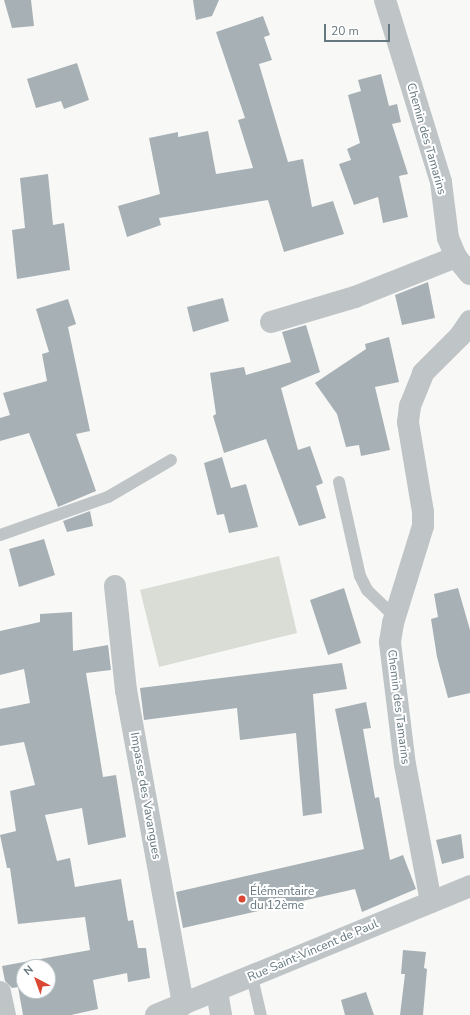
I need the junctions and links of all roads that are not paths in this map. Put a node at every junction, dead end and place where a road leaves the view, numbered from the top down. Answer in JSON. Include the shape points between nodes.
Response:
{"nodes":[{"id":1,"x":385,"y":0,"type":"edge"},
{"id":2,"x":456,"y":257,"type":"junction"},
{"id":3,"x":470,"y":274,"type":"edge"},
{"id":4,"x":470,"y":321,"type":"edge"},
{"id":5,"x":271,"y":322,"type":"dead end"},
{"id":6,"x":171,"y":460,"type":"dead end"},
{"id":7,"x":339,"y":482,"type":"dead end"},
{"id":8,"x":0,"y":535,"type":"edge"},
{"id":9,"x":115,"y":586,"type":"dead end"},
{"id":10,"x":395,"y":617,"type":"junction"},
{"id":11,"x":470,"y":886,"type":"edge"},
{"id":12,"x":431,"y":902,"type":"junction"},
{"id":13,"x":252,"y":977,"type":"junction"},
{"id":14,"x":0,"y":992,"type":"edge"},
{"id":15,"x":217,"y":992,"type":"junction"},
{"id":16,"x":183,"y":1005,"type":"junction"},
{"id":17,"x":5,"y":1015,"type":"edge"},
{"id":18,"x":156,"y":1015,"type":"edge"},
{"id":19,"x":221,"y":1015,"type":"edge"},
{"id":20,"x":261,"y":1015,"type":"edge"}],
"edges":[{"from":1,"to":2,"type":"street","name":"Chemin des Tamarins","via":[[441,182],[448,238]]},
{"from":2,"to":3,"type":"street","name":"Chemin des Tamarins"},
{"from":2,"to":5,"type":"street","via":[[355,297]]},
{"from":4,"to":10,"type":"street","name":"Chemin des Tamarins","via":[[460,336],[423,373],[410,406],[408,422],[423,526]]},
{"from":6,"to":8,"type":"lane","via":[[108,497]]},
{"from":7,"to":10,"type":"lane","via":[[360,576],[367,590]]},
{"from":9,"to":16,"type":"street","name":"Impasse des Vavangues","via":[[126,690]]},
{"from":10,"to":12,"type":"street","name":"Chemin des Tamarins","via":[[390,642],[390,660],[405,765]]},
{"from":11,"to":12,"type":"street","name":"Rue Saint-Vincent de Paul"},
{"from":12,"to":13,"type":"street","name":"Rue Saint-Vincent de Paul"},
{"from":13,"to":15,"type":"street","name":"Rue Saint-Vincent de Paul"},
{"from":13,"to":20,"type":"lane"},
{"from":14,"to":17,"type":"street"},
{"from":15,"to":16,"type":"street","name":"Rue Saint-Vincent de Paul"},
{"from":15,"to":19,"type":"street"},
{"from":16,"to":18,"type":"street","name":"Rue Saint-Vincent de Paul"}]}
